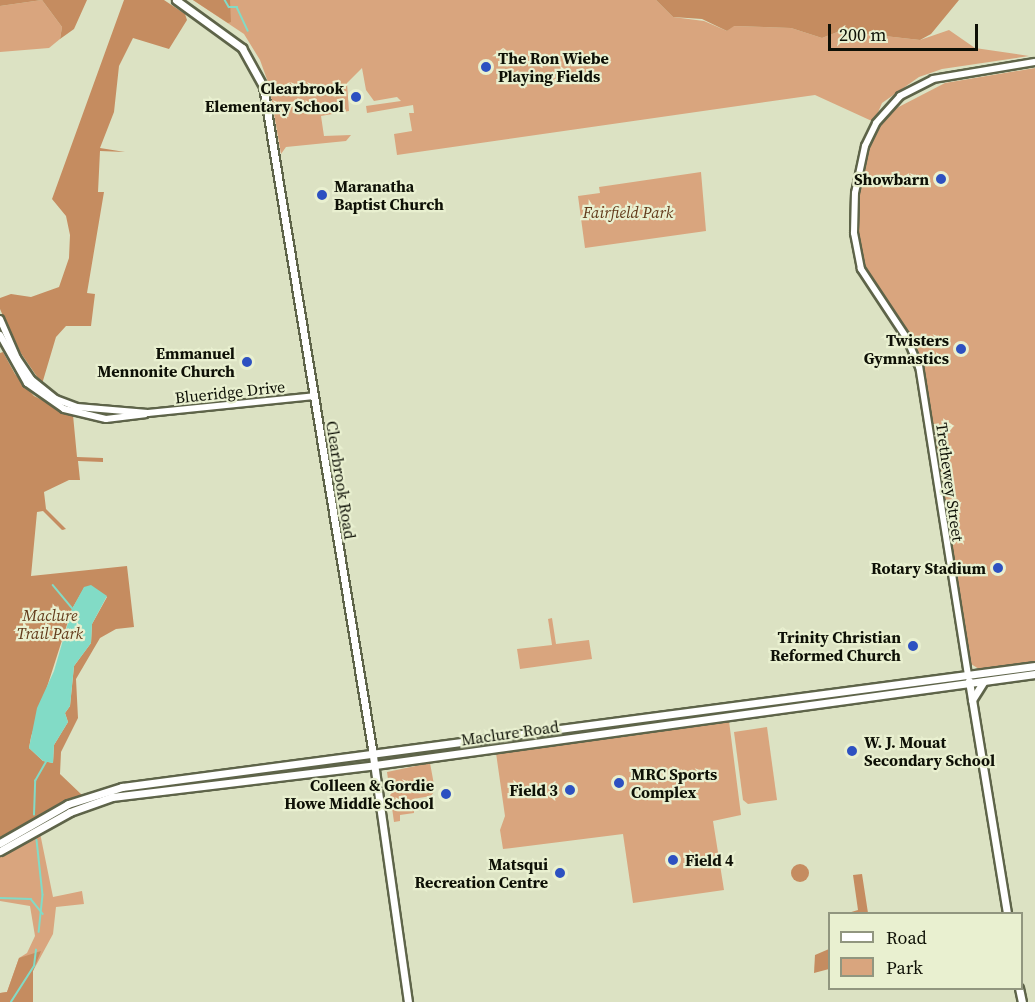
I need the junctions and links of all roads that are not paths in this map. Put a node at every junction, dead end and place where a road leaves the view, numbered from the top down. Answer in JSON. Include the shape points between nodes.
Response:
{"nodes":[{"id":1,"x":177,"y":0,"type":"edge"},
{"id":2,"x":1035,"y":62,"type":"edge"},
{"id":3,"x":0,"y":319,"type":"edge"},
{"id":4,"x":0,"y":335,"type":"edge"},
{"id":5,"x":314,"y":396,"type":"junction"},
{"id":6,"x":148,"y":413,"type":"junction"},
{"id":7,"x":1035,"y":666,"type":"edge"},
{"id":8,"x":1035,"y":674,"type":"edge"},
{"id":9,"x":968,"y":679,"type":"junction"},
{"id":10,"x":984,"y":681,"type":"junction"},
{"id":11,"x":972,"y":700,"type":"junction"},
{"id":12,"x":373,"y":757,"type":"junction"},
{"id":13,"x":375,"y":765,"type":"junction"},
{"id":14,"x":0,"y":843,"type":"edge"},
{"id":15,"x":0,"y":851,"type":"edge"},
{"id":16,"x":1007,"y":912,"type":"edge"},
{"id":17,"x":408,"y":1002,"type":"edge"}],
"edges":[{"from":1,"to":5,"type":"main road","name":"Clearbrook Road","via":[[242,48],[263,86]]},
{"from":2,"to":9,"type":"street","name":"Trethewey Street","via":[[933,79],[908,91],[885,111],[865,146],[853,214],[856,251],[865,279],[906,337],[919,367]]},
{"from":3,"to":6,"type":"street","name":"Blueridge Drive","via":[[23,368],[56,399],[99,412]]},
{"from":4,"to":6,"type":"street","name":"Blueridge Drive","via":[[27,383],[64,410],[106,418]]},
{"from":5,"to":6,"type":"street","name":"Blueridge Drive"},
{"from":5,"to":12,"type":"main road","name":"Clearbrook Road"},
{"from":7,"to":9,"type":"main road","name":"Maclure Road"},
{"from":8,"to":10,"type":"main road","name":"Maclure Road"},
{"from":9,"to":10,"type":"main road","name":"Maclure Road"},
{"from":9,"to":11,"type":"main road","name":"Trethewey Street"},
{"from":9,"to":12,"type":"main road","name":"Maclure Road"},
{"from":9,"to":13,"type":"main road","name":"Maclure Road"},
{"from":10,"to":11,"type":"main road"},
{"from":11,"to":16,"type":"main road","name":"Trethewey Street"},
{"from":12,"to":13,"type":"main road","name":"Clearbrook Road"},
{"from":12,"to":14,"type":"main road","name":"Maclure Road","via":[[102,792],[68,804]]},
{"from":13,"to":15,"type":"main road","name":"Maclure Road","via":[[112,797],[70,812]]},
{"from":13,"to":17,"type":"main road","name":"Clearbrook Road"}]}
